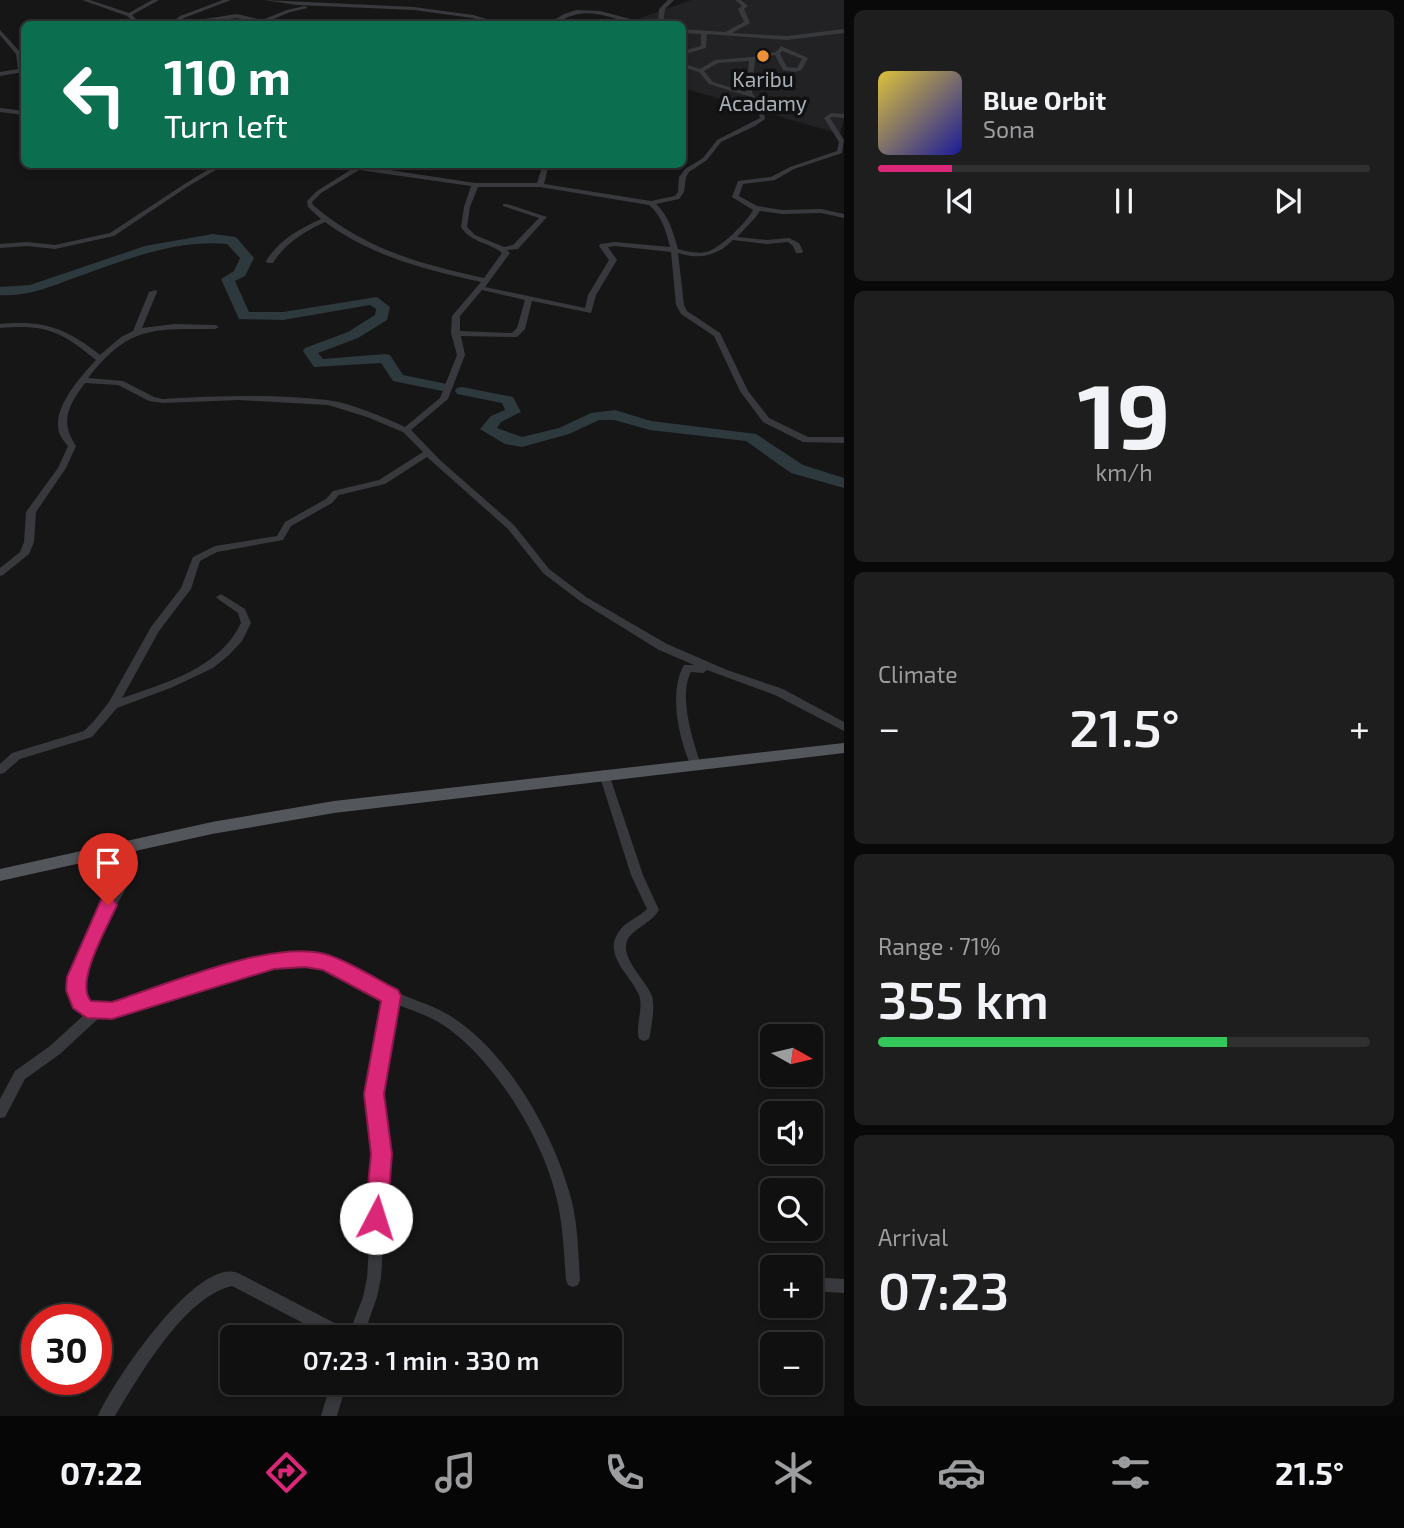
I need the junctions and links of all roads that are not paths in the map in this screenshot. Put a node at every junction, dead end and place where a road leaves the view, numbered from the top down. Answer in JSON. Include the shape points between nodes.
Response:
{"nodes":[{"id":1,"x":85,"y":0,"type":"edge"},
{"id":2,"x":156,"y":0,"type":"edge"},
{"id":3,"x":228,"y":0,"type":"edge"},
{"id":4,"x":267,"y":0,"type":"edge"},
{"id":5,"x":671,"y":0,"type":"edge"},
{"id":6,"x":738,"y":0,"type":"edge"},
{"id":7,"x":337,"y":2,"type":"edge"},
{"id":8,"x":129,"y":15,"type":"junction"},
{"id":9,"x":136,"y":21,"type":"edge"},
{"id":10,"x":176,"y":21,"type":"edge"},
{"id":11,"x":201,"y":21,"type":"edge"},
{"id":12,"x":258,"y":21,"type":"edge"},
{"id":13,"x":264,"y":21,"type":"edge"},
{"id":14,"x":495,"y":21,"type":"edge"},
{"id":15,"x":556,"y":21,"type":"edge"},
{"id":16,"x":634,"y":21,"type":"edge"},
{"id":17,"x":660,"y":21,"type":"edge"},
{"id":18,"x":844,"y":30,"type":"edge"},
{"id":19,"x":0,"y":32,"type":"edge"},
{"id":20,"x":686,"y":32,"type":"edge"},
{"id":21,"x":727,"y":33,"type":"junction"},
{"id":22,"x":704,"y":34,"type":"junction"},
{"id":23,"x":782,"y":38,"type":"junction"},
{"id":24,"x":21,"y":44,"type":"edge"},
{"id":25,"x":15,"y":47,"type":"junction"},
{"id":26,"x":779,"y":51,"type":"junction"},
{"id":27,"x":686,"y":52,"type":"edge"},
{"id":28,"x":752,"y":59,"type":"junction"},
{"id":29,"x":21,"y":61,"type":"edge"},
{"id":30,"x":686,"y":66,"type":"edge"},
{"id":31,"x":21,"y":67,"type":"edge"},
{"id":32,"x":701,"y":71,"type":"junction"},
{"id":33,"x":0,"y":74,"type":"edge"},
{"id":34,"x":751,"y":95,"type":"junction"},
{"id":35,"x":0,"y":110,"type":"edge"},
{"id":36,"x":21,"y":113,"type":"edge"},
{"id":37,"x":844,"y":116,"type":"edge"},
{"id":38,"x":216,"y":168,"type":"edge"},
{"id":39,"x":352,"y":168,"type":"edge"},
{"id":40,"x":393,"y":168,"type":"edge"},
{"id":41,"x":545,"y":168,"type":"edge"},
{"id":42,"x":356,"y":169,"type":"junction"},
{"id":43,"x":389,"y":174,"type":"junction"},
{"id":44,"x":475,"y":185,"type":"junction"},
{"id":45,"x":540,"y":185,"type":"junction"},
{"id":46,"x":651,"y":203,"type":"junction"},
{"id":47,"x":505,"y":205,"type":"dead end"},
{"id":48,"x":756,"y":208,"type":"junction"},
{"id":49,"x":844,"y":216,"type":"edge"},
{"id":50,"x":326,"y":219,"type":"junction"},
{"id":51,"x":731,"y":238,"type":"junction"},
{"id":52,"x":18,"y":245,"type":"junction"},
{"id":53,"x":0,"y":246,"type":"edge"},
{"id":54,"x":503,"y":249,"type":"junction"},
{"id":55,"x":674,"y":250,"type":"junction"},
{"id":56,"x":799,"y":251,"type":"dead end"},
{"id":57,"x":0,"y":256,"type":"edge"},
{"id":58,"x":271,"y":261,"type":"dead end"},
{"id":59,"x":483,"y":285,"type":"junction"},
{"id":60,"x":153,"y":292,"type":"dead end"},
{"id":61,"x":529,"y":299,"type":"junction"},
{"id":62,"x":0,"y":326,"type":"edge"},
{"id":63,"x":215,"y":327,"type":"dead end"},
{"id":64,"x":137,"y":331,"type":"junction"},
{"id":65,"x":455,"y":333,"type":"junction"},
{"id":66,"x":100,"y":359,"type":"junction"},
{"id":67,"x":83,"y":380,"type":"junction"},
{"id":68,"x":406,"y":430,"type":"junction"},
{"id":69,"x":844,"y":440,"type":"edge"},
{"id":70,"x":427,"y":453,"type":"junction"},
{"id":71,"x":0,"y":573,"type":"edge"},
{"id":72,"x":221,"y":597,"type":"dead end"},
{"id":73,"x":723,"y":673,"type":"junction"},
{"id":74,"x":113,"y":705,"type":"junction"},
{"id":75,"x":844,"y":727,"type":"edge"},
{"id":76,"x":844,"y":748,"type":"edge"},
{"id":77,"x":696,"y":765,"type":"junction"},
{"id":78,"x":0,"y":770,"type":"edge"},
{"id":79,"x":604,"y":774,"type":"junction"},
{"id":80,"x":130,"y":846,"type":"junction"},
{"id":81,"x":0,"y":875,"type":"edge"},
{"id":82,"x":391,"y":996,"type":"junction"},
{"id":83,"x":96,"y":1012,"type":"junction"},
{"id":84,"x":644,"y":1035,"type":"dead end"},
{"id":85,"x":0,"y":1112,"type":"edge"},
{"id":86,"x":573,"y":1280,"type":"dead end"},
{"id":87,"x":823,"y":1285,"type":"edge"},
{"id":88,"x":844,"y":1286,"type":"edge"},
{"id":89,"x":322,"y":1325,"type":"edge"},
{"id":90,"x":360,"y":1325,"type":"edge"},
{"id":91,"x":335,"y":1395,"type":"edge"},
{"id":92,"x":106,"y":1416,"type":"edge"},
{"id":93,"x":328,"y":1416,"type":"edge"}],
"edges":[{"from":1,"to":8,"type":"street"},
{"from":2,"to":8,"type":"street"},
{"from":3,"to":10,"type":"street"},
{"from":4,"to":7,"type":"street"},
{"from":5,"to":17,"type":"street","via":[[662,9]]},
{"from":6,"to":21,"type":"street","via":[[745,6],[741,9],[747,23]]},
{"from":7,"to":13,"type":"street","via":[[289,10]]},
{"from":7,"to":14,"type":"street","via":[[443,6]]},
{"from":8,"to":9,"type":"street"},
{"from":11,"to":12,"type":"street","via":[[237,16]]},
{"from":15,"to":16,"type":"street","via":[[584,10]]},
{"from":18,"to":23,"type":"street"},
{"from":19,"to":25,"type":"street"},
{"from":20,"to":22,"type":"street"},
{"from":21,"to":22,"type":"street"},
{"from":21,"to":23,"type":"street"},
{"from":22,"to":27,"type":"street","via":[[705,47]]},
{"from":23,"to":26,"type":"street"},
{"from":24,"to":25,"type":"street"},
{"from":25,"to":29,"type":"street"},
{"from":26,"to":26,"type":"street","via":[[778,60],[789,70],[799,69],[805,61],[803,56]]},
{"from":26,"to":28,"type":"street"},
{"from":28,"to":32,"type":"street","via":[[717,61]]},
{"from":28,"to":34,"type":"street"},
{"from":30,"to":32,"type":"street"},
{"from":31,"to":33,"type":"street"},
{"from":32,"to":34,"type":"street","via":[[711,83]]},
{"from":34,"to":46,"type":"street","via":[[764,118],[718,142],[705,159],[685,170],[677,198]]},
{"from":35,"to":36,"type":"street"},
{"from":37,"to":48,"type":"street","via":[[827,118],[842,142],[840,152],[773,179],[740,182],[735,197]]},
{"from":38,"to":52,"type":"street","via":[[112,235],[55,247]]},
{"from":39,"to":42,"type":"street"},
{"from":40,"to":43,"type":"street"},
{"from":41,"to":45,"type":"street"},
{"from":42,"to":43,"type":"street"},
{"from":42,"to":50,"type":"street","via":[[309,202]]},
{"from":43,"to":44,"type":"street"},
{"from":44,"to":45,"type":"street"},
{"from":44,"to":54,"type":"street","via":[[464,227],[472,238]]},
{"from":45,"to":46,"type":"street"},
{"from":46,"to":55,"type":"street","via":[[662,211]]},
{"from":47,"to":54,"type":"street","via":[[544,217],[516,247]]},
{"from":48,"to":49,"type":"street"},
{"from":48,"to":51,"type":"street"},
{"from":50,"to":58,"type":"street","via":[[304,228]]},
{"from":50,"to":59,"type":"street","via":[[357,240],[424,268]]},
{"from":51,"to":55,"type":"street","via":[[709,254]]},
{"from":51,"to":56,"type":"street","via":[[789,240]]},
{"from":52,"to":53,"type":"street"},
{"from":52,"to":57,"type":"street"},
{"from":54,"to":59,"type":"street","via":[[506,254]]},
{"from":55,"to":61,"type":"street","via":[[603,246],[613,260],[588,311]]},
{"from":55,"to":69,"type":"street","via":[[680,305],[717,335],[752,405],[766,420],[795,436],[814,442]]},
{"from":59,"to":61,"type":"street"},
{"from":59,"to":65,"type":"street","via":[[456,316]]},
{"from":60,"to":64,"type":"street"},
{"from":61,"to":65,"type":"street","via":[[521,330],[514,335]]},
{"from":62,"to":66,"type":"street","via":[[53,327]]},
{"from":63,"to":64,"type":"street"},
{"from":64,"to":66,"type":"street"},
{"from":65,"to":68,"type":"street","via":[[461,355],[444,399]]},
{"from":66,"to":67,"type":"street"},
{"from":67,"to":68,"type":"street","via":[[120,383],[163,401],[239,398],[329,403]]},
{"from":67,"to":71,"type":"street","via":[[61,423],[72,446],[32,512],[24,554]]},
{"from":68,"to":70,"type":"street"},
{"from":70,"to":73,"type":"street","via":[[511,527],[559,582],[641,636]]},
{"from":70,"to":74,"type":"street","via":[[382,482],[336,493],[288,524],[280,538],[215,549],[196,559],[186,589],[155,629]]},
{"from":72,"to":74,"type":"street","via":[[242,611],[246,623],[237,643],[180,681]]},
{"from":73,"to":75,"type":"street","via":[[796,699]]},
{"from":73,"to":77,"type":"street","via":[[688,668],[681,680],[687,738]]},
{"from":74,"to":78,"type":"street","via":[[88,734],[16,756]]},
{"from":76,"to":77,"type":"main road"},
{"from":77,"to":79,"type":"main road"},
{"from":79,"to":80,"type":"main road","via":[[334,807]]},
{"from":79,"to":84,"type":"street","via":[[653,910],[626,932],[620,950],[646,996]]},
{"from":80,"to":81,"type":"main road"},
{"from":80,"to":83,"type":"street","via":[[128,871],[76,977],[80,1002]]},
{"from":82,"to":83,"type":"street","via":[[326,963],[284,960]]},
{"from":82,"to":86,"type":"street","via":[[453,1025],[490,1060],[519,1099],[562,1190]]},
{"from":82,"to":90,"type":"street","via":[[374,1094],[382,1154],[374,1278]]},
{"from":83,"to":85,"type":"street","via":[[20,1075]]},
{"from":87,"to":88,"type":"street"},
{"from":89,"to":92,"type":"street","via":[[233,1278],[222,1279],[164,1328]]},
{"from":91,"to":93,"type":"street"}]}
